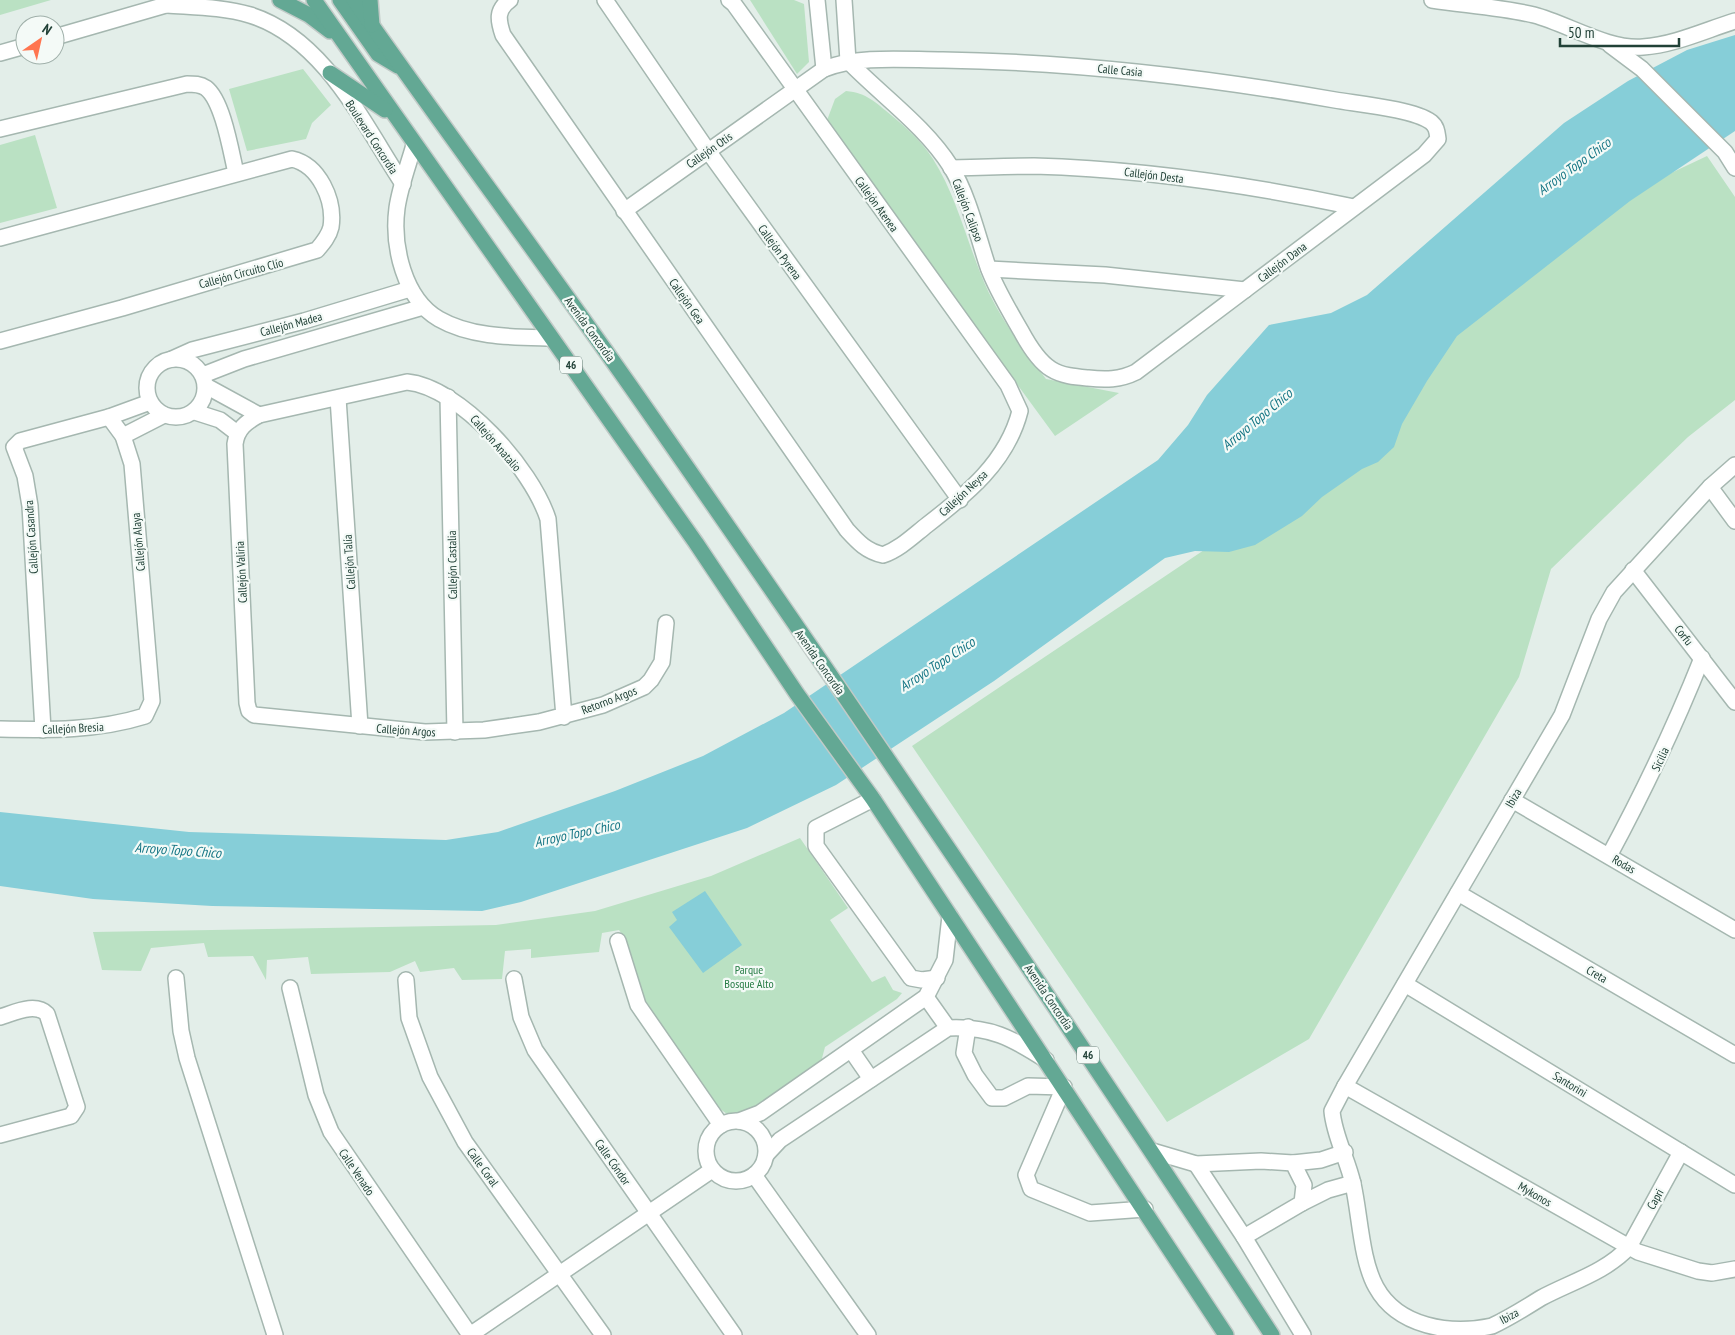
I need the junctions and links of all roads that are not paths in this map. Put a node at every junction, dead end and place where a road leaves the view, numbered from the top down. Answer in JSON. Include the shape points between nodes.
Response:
{"nodes":[{"id":1,"x":184,"y":0,"type":"edge"},
{"id":2,"x":280,"y":0,"type":"edge"},
{"id":3,"x":314,"y":0,"type":"edge"},
{"id":4,"x":340,"y":0,"type":"edge"},
{"id":5,"x":354,"y":0,"type":"edge"},
{"id":6,"x":370,"y":0,"type":"edge"},
{"id":7,"x":510,"y":0,"type":"edge"},
{"id":8,"x":605,"y":0,"type":"edge"},
{"id":9,"x":729,"y":0,"type":"edge"},
{"id":10,"x":817,"y":0,"type":"edge"},
{"id":11,"x":844,"y":0,"type":"edge"},
{"id":12,"x":1432,"y":0,"type":"edge"},
{"id":13,"x":166,"y":5,"type":"junction"},
{"id":14,"x":1735,"y":21,"type":"edge"},
{"id":15,"x":372,"y":26,"type":"junction"},
{"id":16,"x":65,"y":34,"type":"edge"},
{"id":17,"x":341,"y":39,"type":"junction"},
{"id":18,"x":1608,"y":43,"type":"junction"},
{"id":19,"x":15,"y":49,"type":"edge"},
{"id":20,"x":0,"y":53,"type":"edge"},
{"id":21,"x":848,"y":61,"type":"junction"},
{"id":22,"x":403,"y":69,"type":"junction"},
{"id":23,"x":824,"y":69,"type":"junction"},
{"id":24,"x":330,"y":73,"type":"junction"},
{"id":25,"x":794,"y":90,"type":"junction"},
{"id":26,"x":393,"y":116,"type":"junction"},
{"id":27,"x":0,"y":129,"type":"edge"},
{"id":28,"x":1438,"y":139,"type":"joint"},
{"id":29,"x":414,"y":145,"type":"junction"},
{"id":30,"x":708,"y":151,"type":"junction"},
{"id":31,"x":951,"y":168,"type":"junction"},
{"id":32,"x":1735,"y":168,"type":"edge"},
{"id":33,"x":236,"y":173,"type":"junction"},
{"id":34,"x":403,"y":184,"type":"junction"},
{"id":35,"x":1354,"y":207,"type":"junction"},
{"id":36,"x":624,"y":211,"type":"junction"},
{"id":37,"x":0,"y":238,"type":"edge"},
{"id":38,"x":989,"y":269,"type":"junction"},
{"id":39,"x":410,"y":288,"type":"junction"},
{"id":40,"x":1245,"y":290,"type":"junction"},
{"id":41,"x":423,"y":307,"type":"junction"},
{"id":42,"x":304,"y":321,"type":"junction"},
{"id":43,"x":551,"y":338,"type":"junction"},
{"id":44,"x":308,"y":340,"type":"junction"},
{"id":45,"x":0,"y":341,"type":"edge"},
{"id":46,"x":172,"y":359,"type":"junction"},
{"id":47,"x":1122,"y":379,"type":"joint"},
{"id":48,"x":204,"y":381,"type":"junction"},
{"id":49,"x":448,"y":397,"type":"junction"},
{"id":50,"x":338,"y":398,"type":"junction"},
{"id":51,"x":150,"y":402,"type":"junction"},
{"id":52,"x":1020,"y":411,"type":"joint"},
{"id":53,"x":195,"y":412,"type":"junction"},
{"id":54,"x":164,"y":415,"type":"junction"},
{"id":55,"x":259,"y":415,"type":"junction"},
{"id":56,"x":109,"y":417,"type":"junction"},
{"id":57,"x":237,"y":433,"type":"junction"},
{"id":58,"x":123,"y":436,"type":"junction"},
{"id":59,"x":1735,"y":465,"type":"edge"},
{"id":60,"x":1710,"y":487,"type":"junction"},
{"id":61,"x":960,"y":500,"type":"junction"},
{"id":62,"x":1735,"y":521,"type":"edge"},
{"id":63,"x":883,"y":556,"type":"joint"},
{"id":64,"x":1633,"y":570,"type":"junction"},
{"id":65,"x":666,"y":623,"type":"dead end"},
{"id":66,"x":1702,"y":658,"type":"junction"},
{"id":67,"x":1735,"y":702,"type":"edge"},
{"id":68,"x":250,"y":711,"type":"joint"},
{"id":69,"x":145,"y":716,"type":"joint"},
{"id":70,"x":564,"y":716,"type":"junction"},
{"id":71,"x":360,"y":726,"type":"junction"},
{"id":72,"x":0,"y":729,"type":"edge"},
{"id":73,"x":43,"y":730,"type":"junction"},
{"id":74,"x":455,"y":732,"type":"junction"},
{"id":75,"x":874,"y":799,"type":"junction"},
{"id":76,"x":1512,"y":800,"type":"junction"},
{"id":77,"x":1609,"y":856,"type":"junction"},
{"id":78,"x":1458,"y":893,"type":"junction"},
{"id":79,"x":950,"y":916,"type":"junction"},
{"id":80,"x":1735,"y":930,"type":"edge"},
{"id":81,"x":618,"y":941,"type":"dead end"},
{"id":82,"x":176,"y":978,"type":"dead end"},
{"id":83,"x":937,"y":978,"type":"junction"},
{"id":84,"x":514,"y":979,"type":"dead end"},
{"id":85,"x":406,"y":980,"type":"dead end"},
{"id":86,"x":1405,"y":984,"type":"junction"},
{"id":87,"x":290,"y":988,"type":"dead end"},
{"id":88,"x":926,"y":997,"type":"junction"},
{"id":89,"x":0,"y":1017,"type":"edge"},
{"id":90,"x":968,"y":1027,"type":"junction"},
{"id":91,"x":948,"y":1028,"type":"junction"},
{"id":92,"x":851,"y":1050,"type":"junction"},
{"id":93,"x":1735,"y":1056,"type":"edge"},
{"id":94,"x":1046,"y":1060,"type":"junction"},
{"id":95,"x":871,"y":1079,"type":"junction"},
{"id":96,"x":1345,"y":1086,"type":"junction"},
{"id":97,"x":1064,"y":1087,"type":"junction"},
{"id":98,"x":739,"y":1121,"type":"junction"},
{"id":99,"x":722,"y":1125,"type":"junction"},
{"id":100,"x":0,"y":1135,"type":"edge"},
{"id":101,"x":1152,"y":1151,"type":"junction"},
{"id":102,"x":1345,"y":1152,"type":"junction"},
{"id":103,"x":1682,"y":1152,"type":"junction"},
{"id":104,"x":766,"y":1155,"type":"junction"},
{"id":105,"x":1293,"y":1163,"type":"junction"},
{"id":106,"x":1196,"y":1164,"type":"junction"},
{"id":107,"x":712,"y":1170,"type":"junction"},
{"id":108,"x":754,"y":1175,"type":"junction"},
{"id":109,"x":1353,"y":1183,"type":"junction"},
{"id":110,"x":1735,"y":1185,"type":"edge"},
{"id":111,"x":1302,"y":1203,"type":"junction"},
{"id":112,"x":1145,"y":1209,"type":"junction"},
{"id":113,"x":649,"y":1214,"type":"junction"},
{"id":114,"x":1244,"y":1237,"type":"junction"},
{"id":115,"x":1629,"y":1246,"type":"junction"},
{"id":116,"x":1735,"y":1269,"type":"edge"},
{"id":117,"x":561,"y":1275,"type":"junction"},
{"id":118,"x":275,"y":1335,"type":"edge"},
{"id":119,"x":470,"y":1335,"type":"edge"},
{"id":120,"x":603,"y":1335,"type":"edge"},
{"id":121,"x":734,"y":1335,"type":"edge"},
{"id":122,"x":868,"y":1335,"type":"edge"},
{"id":123,"x":1226,"y":1335,"type":"edge"},
{"id":124,"x":1272,"y":1335,"type":"edge"},
{"id":125,"x":1303,"y":1335,"type":"edge"}],
"edges":[{"from":1,"to":13,"type":"street"},
{"from":2,"to":17,"type":"main road"},
{"from":3,"to":17,"type":"main road","number":"46"},
{"from":4,"to":22,"type":"main road","via":[[378,54]]},
{"from":5,"to":15,"type":"main road","name":"Avenida Concordia","number":"46"},
{"from":6,"to":15,"type":"main road"},
{"from":7,"to":36,"type":"street","name":"Callejón Gea","via":[[498,13],[503,35]]},
{"from":8,"to":30,"type":"street","name":"Callejón Pyrena"},
{"from":9,"to":25,"type":"street","name":"Callejón Atenea"},
{"from":10,"to":23,"type":"street"},
{"from":11,"to":21,"type":"street"},
{"from":12,"to":18,"type":"street","via":[[1531,14]]},
{"from":13,"to":16,"type":"street"},
{"from":13,"to":24,"type":"street","name":"Boulevard Concordia","via":[[250,15],[271,24],[311,52]]},
{"from":14,"to":18,"type":"street","via":[[1662,44],[1642,47]]},
{"from":15,"to":22,"type":"main road","name":"Avenida Concordia","number":"46"},
{"from":17,"to":26,"type":"main road","number":"46"},
{"from":18,"to":32,"type":"street","via":[[1642,69],[1724,152]]},
{"from":19,"to":20,"type":"street"},
{"from":21,"to":23,"type":"street","name":"Calle Casia"},
{"from":21,"to":28,"type":"street","name":"Calle Casia","via":[[997,61],[1119,69],[1232,82],[1420,117],[1437,128]]},
{"from":21,"to":31,"type":"street","name":"Callejón Calipso","via":[[922,133]]},
{"from":22,"to":101,"type":"main road","name":"Avenida Concordia","number":"46","via":[[652,416],[901,777]]},
{"from":23,"to":25,"type":"street","name":"Calle Casia"},
{"from":24,"to":26,"type":"main road"},
{"from":24,"to":34,"type":"street","name":"Boulevard Concordia"},
{"from":25,"to":30,"type":"street","name":"Callejón Otis"},
{"from":25,"to":52,"type":"street","name":"Callejón Atenea","via":[[1008,385]]},
{"from":26,"to":29,"type":"main road","number":"46"},
{"from":27,"to":33,"type":"street","via":[[198,84],[206,88],[216,102]]},
{"from":28,"to":35,"type":"street","name":"Callejón Dana","via":[[1424,154]]},
{"from":29,"to":34,"type":"street"},
{"from":29,"to":43,"type":"main road","number":"46"},
{"from":30,"to":36,"type":"street","name":"Callejón Otis"},
{"from":30,"to":61,"type":"street","name":"Callejón Pyrena"},
{"from":31,"to":35,"type":"street","name":"Callejón Desta","via":[[1034,166],[1117,171],[1253,187]]},
{"from":31,"to":38,"type":"street","name":"Callejón Calipso","via":[[970,209]]},
{"from":33,"to":37,"type":"street","name":"Callejón Circuito Clío"},
{"from":33,"to":45,"type":"street","name":"Callejón Circuito Clío","via":[[292,159],[307,165],[327,194],[331,228],[326,240],[317,250],[304,255]]},
{"from":34,"to":39,"type":"street","name":"Boulevard Concordia","via":[[397,209],[398,241]]},
{"from":35,"to":40,"type":"street","name":"Callejón Dana"},
{"from":36,"to":63,"type":"street","name":"Callejón Gea","via":[[847,530],[860,544]]},
{"from":38,"to":40,"type":"street","via":[[1105,275]]},
{"from":38,"to":47,"type":"street","name":"Callejón Calipso","via":[[1025,339],[1051,369],[1079,378]]},
{"from":39,"to":41,"type":"street","name":"Boulevard Concordia"},
{"from":39,"to":42,"type":"street","name":"Callejón Madea"},
{"from":40,"to":47,"type":"street","name":"Callejón Dana","via":[[1151,362]]},
{"from":41,"to":43,"type":"street","name":"Boulevard Concordia","via":[[440,320],[475,332]]},
{"from":41,"to":44,"type":"street","name":"Callejón Madea"},
{"from":42,"to":44,"type":"street"},
{"from":42,"to":46,"type":"street","name":"Callejón Madea","via":[[192,350]]},
{"from":43,"to":75,"type":"main road","number":"46","via":[[696,543],[797,694]]},
{"from":44,"to":48,"type":"street","name":"Callejón Madea","via":[[237,361]]},
{"from":46,"to":48,"type":"street","via":[[192,363]]},
{"from":46,"to":51,"type":"street","via":[[156,366],[150,374],[147,383]]},
{"from":48,"to":53,"type":"street","via":[[203,400]]},
{"from":48,"to":55,"type":"street"},
{"from":49,"to":50,"type":"street","name":"Callejón Anatalio","via":[[429,387],[407,382]]},
{"from":49,"to":70,"type":"street","name":"Callejón Anatalio","via":[[478,419],[517,466],[544,507],[550,534]]},
{"from":49,"to":74,"type":"street","name":"Callejón Castalia"},
{"from":50,"to":55,"type":"street","name":"Callejón Anatalio"},
{"from":50,"to":71,"type":"street","name":"Callejón Talía"},
{"from":51,"to":54,"type":"street"},
{"from":51,"to":56,"type":"street"},
{"from":52,"to":61,"type":"street","name":"Callejón Neysa","via":[[1010,440],[983,478]]},
{"from":53,"to":54,"type":"street","via":[[184,416]]},
{"from":53,"to":57,"type":"street","via":[[220,420]]},
{"from":54,"to":58,"type":"street"},
{"from":55,"to":57,"type":"street","name":"Callejón Anatalio"},
{"from":56,"to":58,"type":"street","name":"Callejón Alaya"},
{"from":56,"to":73,"type":"street","name":"Callejón Casandra","via":[[20,441],[14,447],[25,476],[30,506]]},
{"from":57,"to":68,"type":"street","name":"Callejón Valiria","via":[[238,514],[247,703]]},
{"from":58,"to":69,"type":"street","name":"Callejón Alaya","via":[[132,464],[152,701]]},
{"from":59,"to":60,"type":"street","name":"Ibiza"},
{"from":60,"to":62,"type":"street"},
{"from":60,"to":64,"type":"street","name":"Ibiza"},
{"from":61,"to":63,"type":"street","name":"Callejón Neysa"},
{"from":64,"to":66,"type":"street","name":"Corfu"},
{"from":64,"to":76,"type":"street","name":"Ibiza","via":[[1614,592],[1599,619],[1562,715]]},
{"from":65,"to":70,"type":"street","name":"Retorno Argos","via":[[662,662],[651,680],[634,693]]},
{"from":66,"to":67,"type":"street","name":"Corfu"},
{"from":66,"to":77,"type":"street","name":"Sicilia","via":[[1657,764]]},
{"from":68,"to":71,"type":"street","name":"Callejón Argos","via":[[261,717]]},
{"from":69,"to":73,"type":"street","name":"Callejón Bresia","via":[[117,725]]},
{"from":70,"to":74,"type":"street","name":"Callejón Argos","via":[[509,727]]},
{"from":71,"to":74,"type":"street","name":"Callejón Argos"},
{"from":72,"to":73,"type":"street","name":"Callejón Bresia"},
{"from":75,"to":79,"type":"main road","number":"46"},
{"from":75,"to":83,"type":"street","via":[[816,828],[816,846],[911,978]]},
{"from":76,"to":77,"type":"street","name":"Rodas"},
{"from":76,"to":78,"type":"street","name":"Ibiza"},
{"from":77,"to":80,"type":"street","name":"Rodas"},
{"from":78,"to":86,"type":"street","name":"Ibiza"},
{"from":78,"to":93,"type":"street","name":"Creta"},
{"from":79,"to":83,"type":"street","via":[[945,960]]},
{"from":79,"to":94,"type":"main road","number":"46"},
{"from":81,"to":99,"type":"street","via":[[638,1005]]},
{"from":82,"to":118,"type":"street","via":[[187,1058]]},
{"from":83,"to":88,"type":"street"},
{"from":84,"to":113,"type":"street","name":"Calle Cóndor","via":[[521,1016],[535,1050]]},
{"from":85,"to":117,"type":"street","name":"Calle Coral","via":[[409,1018],[430,1077],[465,1142]]},
{"from":86,"to":96,"type":"street","name":"Ibiza"},
{"from":86,"to":103,"type":"street","name":"Santorini"},
{"from":87,"to":119,"type":"street","name":"Calle Venado","via":[[316,1095],[331,1132]]},
{"from":88,"to":91,"type":"street"},
{"from":88,"to":92,"type":"street"},
{"from":89,"to":100,"type":"street","via":[[35,1008],[47,1014],[76,1107],[71,1116]]},
{"from":90,"to":91,"type":"street"},
{"from":90,"to":94,"type":"street","via":[[1005,1035]]},
{"from":90,"to":97,"type":"street","via":[[964,1053],[975,1076],[992,1098],[1004,1098],[1028,1086]]},
{"from":91,"to":95,"type":"street"},
{"from":92,"to":95,"type":"street"},
{"from":92,"to":98,"type":"street","via":[[760,1112]]},
{"from":94,"to":97,"type":"main road","number":"46"},
{"from":95,"to":104,"type":"street","via":[[780,1140]]},
{"from":96,"to":102,"type":"street","name":"Ibiza","via":[[1332,1112]]},
{"from":96,"to":115,"type":"street","name":"Mykonos"},
{"from":97,"to":112,"type":"main road","number":"46"},
{"from":97,"to":112,"type":"street","via":[[1026,1175],[1031,1189],[1090,1213]]},
{"from":98,"to":99,"type":"street"},
{"from":98,"to":104,"type":"street","via":[[756,1129]]},
{"from":99,"to":107,"type":"street","via":[[708,1140],[706,1156]]},
{"from":101,"to":106,"type":"street"},
{"from":101,"to":124,"type":"main road","name":"Avenida Concordia","number":"46"},
{"from":102,"to":105,"type":"street","via":[[1321,1160]]},
{"from":102,"to":109,"type":"street","name":"Ibiza"},
{"from":103,"to":110,"type":"street","name":"Santorini"},
{"from":103,"to":115,"type":"street","name":"Capri"},
{"from":104,"to":108,"type":"street"},
{"from":105,"to":106,"type":"street"},
{"from":105,"to":111,"type":"street","via":[[1304,1185]]},
{"from":106,"to":114,"type":"street"},
{"from":107,"to":108,"type":"street","via":[[732,1181]]},
{"from":107,"to":113,"type":"street"},
{"from":108,"to":122,"type":"street"},
{"from":109,"to":111,"type":"street","via":[[1328,1190]]},
{"from":109,"to":115,"type":"street","name":"Ibiza","via":[[1368,1265],[1376,1287],[1402,1316],[1440,1331],[1459,1333],[1491,1326],[1598,1270]]},
{"from":111,"to":114,"type":"street"},
{"from":112,"to":123,"type":"main road","number":"46"},
{"from":113,"to":117,"type":"street"},
{"from":113,"to":121,"type":"street","name":"Calle Cóndor"},
{"from":114,"to":125,"type":"street"},
{"from":115,"to":116,"type":"street","name":"Mykonos","via":[[1651,1257],[1698,1271],[1712,1273]]},
{"from":117,"to":119,"type":"street"},
{"from":117,"to":120,"type":"street","name":"Calle Coral"}]}
